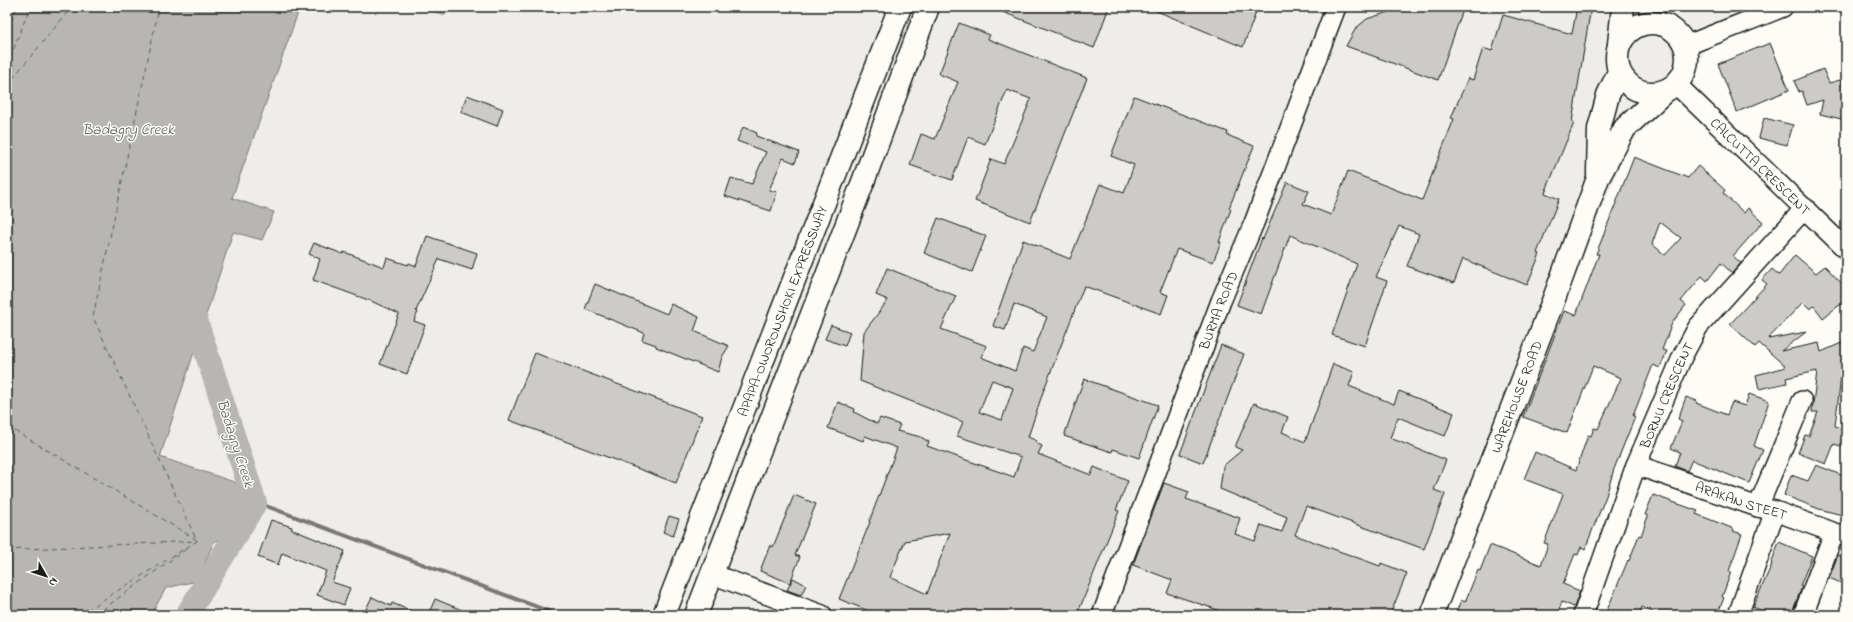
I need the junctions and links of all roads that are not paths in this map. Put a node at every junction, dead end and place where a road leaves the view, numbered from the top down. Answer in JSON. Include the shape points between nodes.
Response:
{"nodes":[{"id":1,"x":900,"y":7,"type":"edge"},
{"id":2,"x":928,"y":7,"type":"edge"},
{"id":3,"x":1336,"y":7,"type":"edge"},
{"id":4,"x":1623,"y":7,"type":"edge"},
{"id":5,"x":1659,"y":7,"type":"edge"},
{"id":6,"x":1783,"y":7,"type":"edge"},
{"id":7,"x":1680,"y":39,"type":"junction"},
{"id":8,"x":1619,"y":44,"type":"junction"},
{"id":9,"x":1619,"y":72,"type":"junction"},
{"id":10,"x":1670,"y":88,"type":"junction"},
{"id":11,"x":1598,"y":178,"type":"junction"},
{"id":12,"x":1805,"y":208,"type":"junction"},
{"id":13,"x":1846,"y":249,"type":"edge"},
{"id":14,"x":1802,"y":401,"type":"dead end"},
{"id":15,"x":1636,"y":466,"type":"junction"},
{"id":16,"x":1767,"y":509,"type":"junction"},
{"id":17,"x":1840,"y":535,"type":"edge"},
{"id":18,"x":712,"y":574,"type":"junction"},
{"id":19,"x":664,"y":615,"type":"edge"},
{"id":20,"x":696,"y":615,"type":"edge"},
{"id":21,"x":822,"y":615,"type":"edge"},
{"id":22,"x":1102,"y":615,"type":"edge"},
{"id":23,"x":1432,"y":615,"type":"edge"},
{"id":24,"x":1583,"y":615,"type":"edge"},
{"id":25,"x":1738,"y":615,"type":"edge"},
{"id":26,"x":1802,"y":615,"type":"edge"}],
"edges":[{"from":1,"to":19,"type":"main road","name":"APAPA-OWORONSHOKI EXPRESSWAY"},
{"from":2,"to":18,"type":"main road"},
{"from":3,"to":22,"type":"street","name":"BURMA ROAD","via":[[1254,223],[1213,321]]},
{"from":4,"to":8,"type":"main road"},
{"from":5,"to":7,"type":"main road"},
{"from":6,"to":7,"type":"street"},
{"from":7,"to":8,"type":"main road","via":[[1661,24],[1644,23],[1634,27]]},
{"from":7,"to":10,"type":"main road","via":[[1687,56],[1686,67],[1682,76]]},
{"from":8,"to":9,"type":"main road","via":[[1616,58]]},
{"from":9,"to":10,"type":"main road","via":[[1626,83],[1636,90],[1649,94]]},
{"from":9,"to":11,"type":"main road","name":"WAREHOUSE ROAD","via":[[1608,95],[1599,129]]},
{"from":10,"to":11,"type":"main road","name":"WAREHOUSE ROAD","via":[[1625,128]]},
{"from":10,"to":12,"type":"street","name":"CALCUTTA CRESCENT"},
{"from":11,"to":23,"type":"main road","name":"WAREHOUSE ROAD"},
{"from":12,"to":13,"type":"street","name":"CALCUTTA CRESCENT"},
{"from":12,"to":15,"type":"street","name":"BORNU CRESCENT","via":[[1698,328],[1683,354]]},
{"from":14,"to":16,"type":"street"},
{"from":15,"to":16,"type":"street","name":"ARAKAN STEET"},
{"from":15,"to":24,"type":"street","name":"BORNU CRESCENT"},
{"from":16,"to":17,"type":"street","name":"ARAKAN STEET"},
{"from":16,"to":25,"type":"street"},
{"from":17,"to":26,"type":"street"},
{"from":18,"to":20,"type":"main road"},
{"from":18,"to":21,"type":"street"}]}
